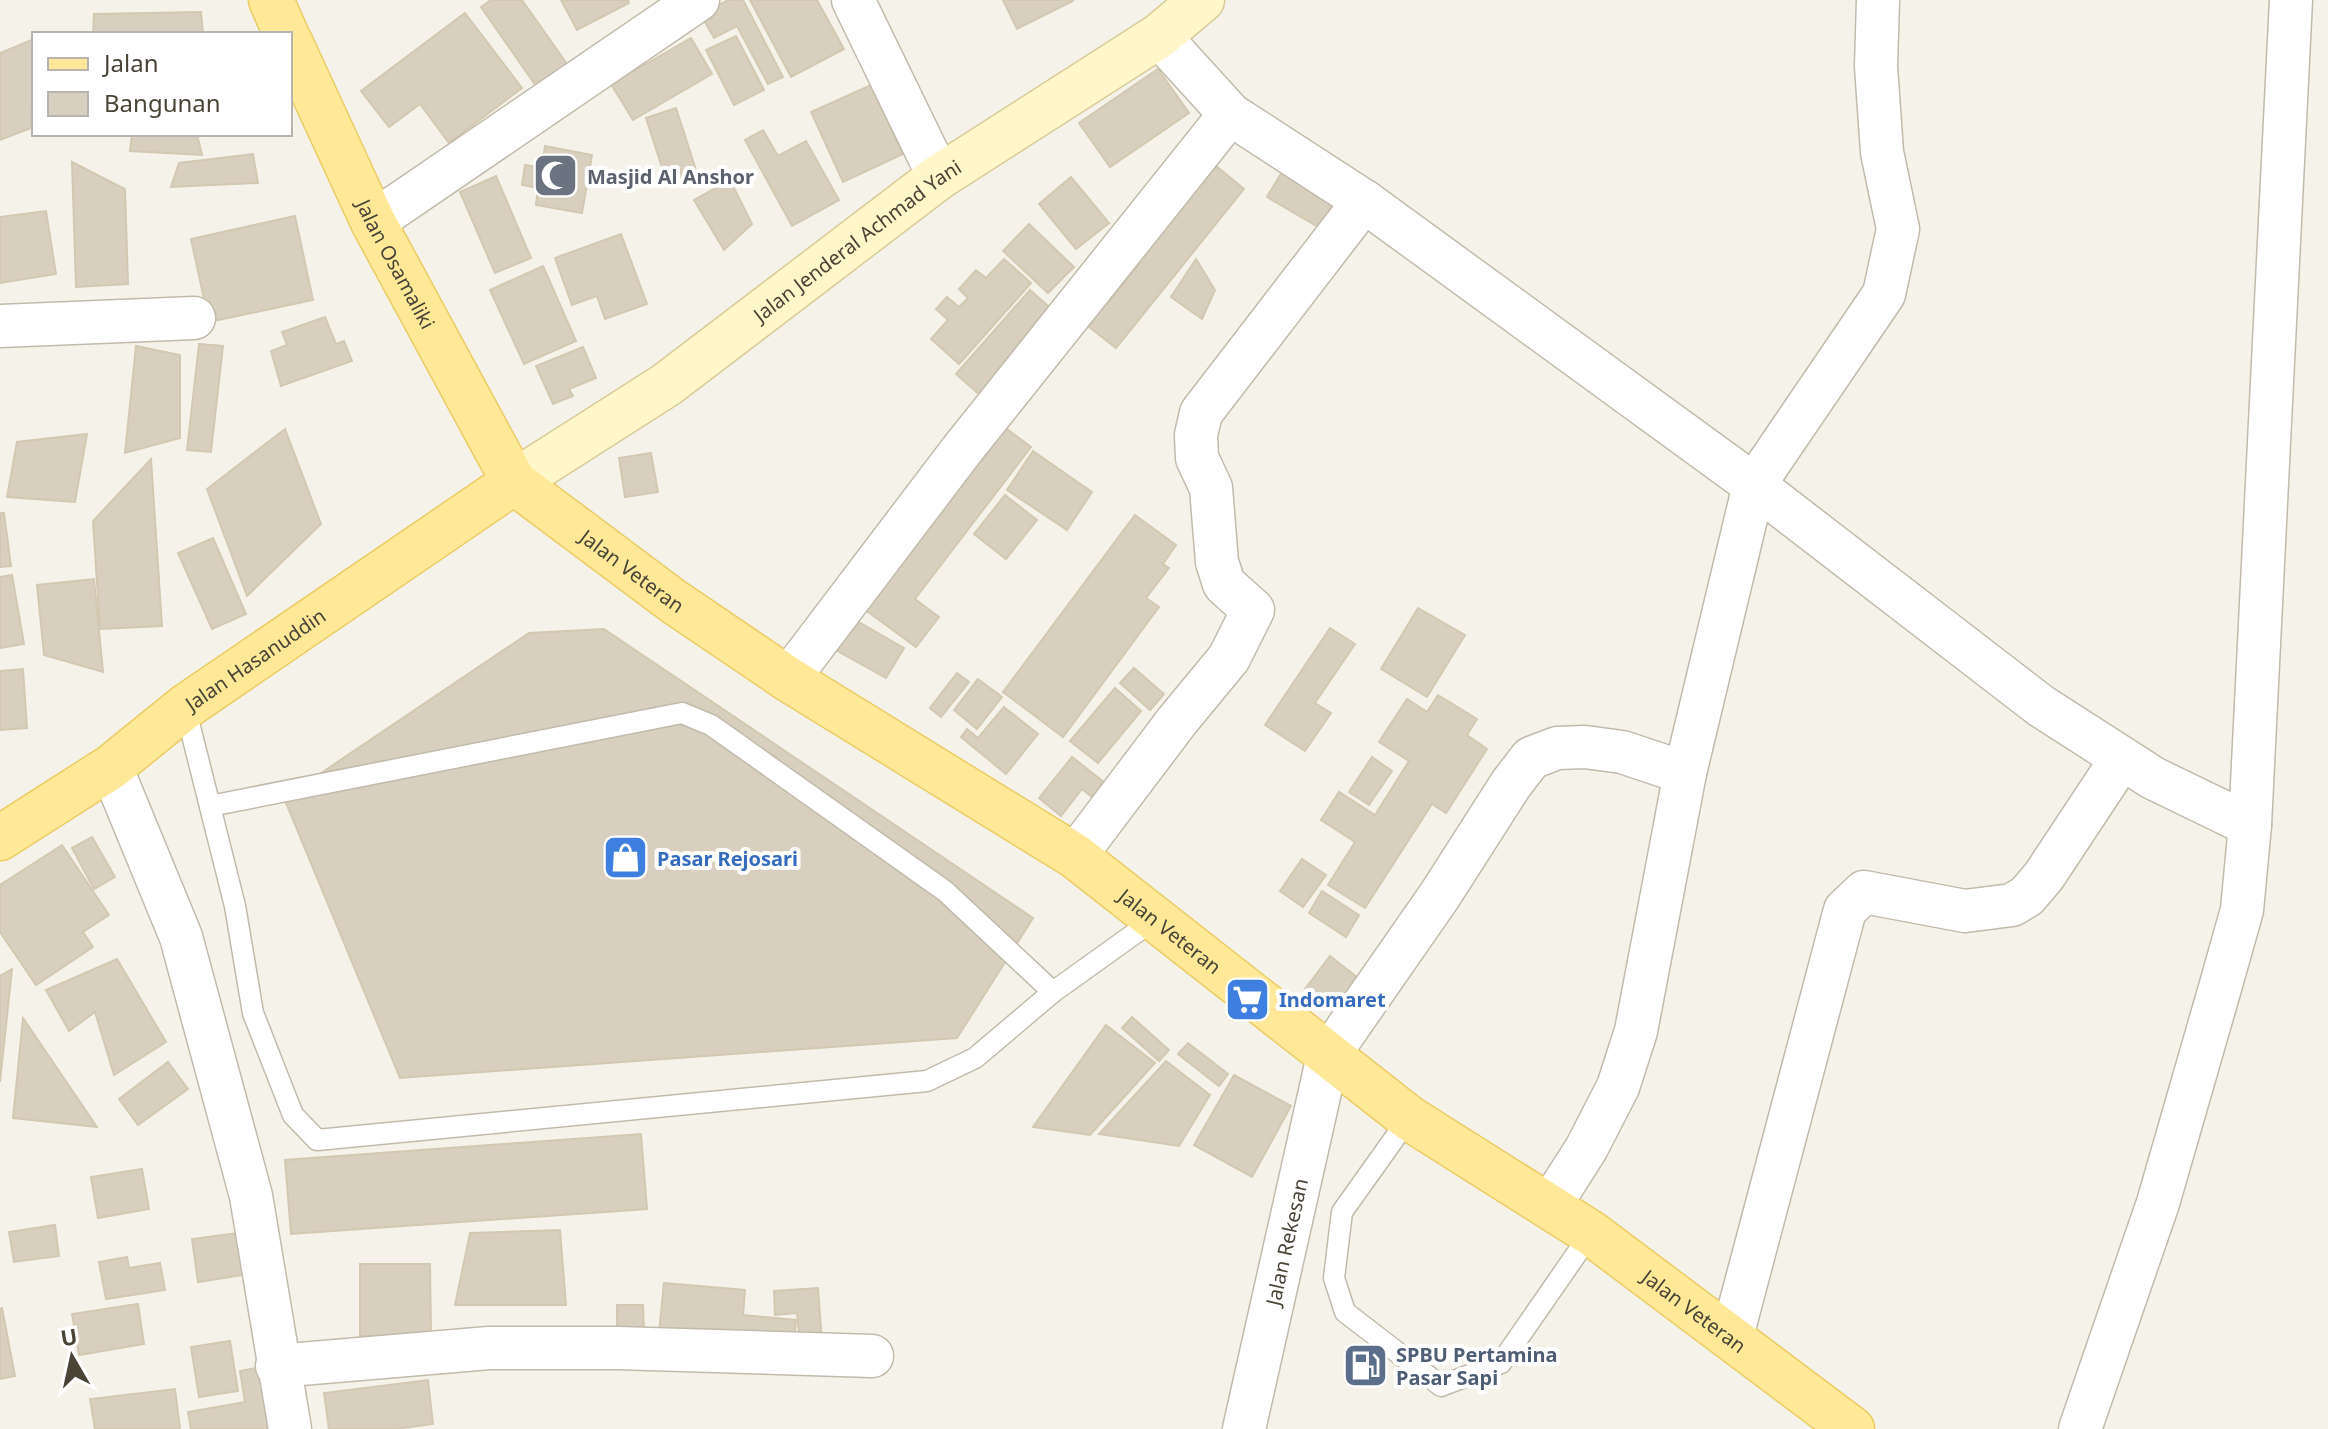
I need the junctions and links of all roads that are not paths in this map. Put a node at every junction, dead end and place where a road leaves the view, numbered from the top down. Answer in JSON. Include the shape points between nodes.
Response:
{"nodes":[{"id":1,"x":271,"y":0,"type":"edge"},
{"id":2,"x":698,"y":0,"type":"edge"},
{"id":3,"x":853,"y":0,"type":"edge"},
{"id":4,"x":1202,"y":0,"type":"edge"},
{"id":5,"x":1878,"y":0,"type":"edge"},
{"id":6,"x":2291,"y":0,"type":"edge"},
{"id":7,"x":285,"y":32,"type":"edge"},
{"id":8,"x":1159,"y":36,"type":"junction"},
{"id":9,"x":292,"y":46,"type":"edge"},
{"id":10,"x":1230,"y":114,"type":"junction"},
{"id":11,"x":939,"y":177,"type":"junction"},
{"id":12,"x":1364,"y":201,"type":"junction"},
{"id":13,"x":373,"y":222,"type":"junction"},
{"id":14,"x":194,"y":318,"type":"dead end"},
{"id":15,"x":0,"y":326,"type":"edge"},
{"id":16,"x":514,"y":482,"type":"junction"},
{"id":17,"x":1754,"y":485,"type":"junction"},
{"id":18,"x":788,"y":679,"type":"junction"},
{"id":19,"x":185,"y":707,"type":"junction"},
{"id":20,"x":2122,"y":758,"type":"junction"},
{"id":21,"x":111,"y":767,"type":"junction"},
{"id":22,"x":1685,"y":773,"type":"junction"},
{"id":23,"x":210,"y":806,"type":"junction"},
{"id":24,"x":2250,"y":825,"type":"junction"},
{"id":25,"x":0,"y":838,"type":"edge"},
{"id":26,"x":1075,"y":856,"type":"junction"},
{"id":27,"x":1155,"y":919,"type":"junction"},
{"id":28,"x":1053,"y":992,"type":"junction"},
{"id":29,"x":1328,"y":1056,"type":"junction"},
{"id":30,"x":1409,"y":1118,"type":"junction"},
{"id":31,"x":1549,"y":1207,"type":"junction"},
{"id":32,"x":1591,"y":1233,"type":"junction"},
{"id":33,"x":1732,"y":1336,"type":"junction"},
{"id":34,"x":872,"y":1356,"type":"dead end"},
{"id":35,"x":277,"y":1366,"type":"junction"},
{"id":36,"x":290,"y":1429,"type":"edge"},
{"id":37,"x":1244,"y":1429,"type":"edge"},
{"id":38,"x":1852,"y":1429,"type":"edge"},
{"id":39,"x":2080,"y":1429,"type":"edge"}],
"edges":[{"from":1,"to":7,"type":"main road"},
{"from":2,"to":13,"type":"street"},
{"from":3,"to":11,"type":"street"},
{"from":4,"to":8,"type":"main road","name":"Jalan Jenderal Achmad Yani"},
{"from":5,"to":17,"type":"street","via":[[1882,152],[1898,229],[1884,294]]},
{"from":6,"to":24,"type":"street"},
{"from":8,"to":10,"type":"street"},
{"from":8,"to":11,"type":"main road","name":"Jalan Jenderal Achmad Yani"},
{"from":9,"to":13,"type":"main road","name":"Jalan Osamaliki"},
{"from":10,"to":12,"type":"street"},
{"from":10,"to":18,"type":"street","via":[[961,451]]},
{"from":11,"to":16,"type":"main road","name":"Jalan Jenderal Achmad Yani","via":[[666,385]]},
{"from":12,"to":17,"type":"street"},
{"from":12,"to":26,"type":"street","via":[[1201,413],[1197,458],[1211,488],[1217,562],[1224,584],[1253,610],[1229,658]]},
{"from":13,"to":16,"type":"main road","name":"Jalan Osamaliki"},
{"from":14,"to":15,"type":"street"},
{"from":16,"to":18,"type":"main road","name":"Jalan Veteran"},
{"from":16,"to":19,"type":"main road","name":"Jalan Hasanuddin"},
{"from":17,"to":20,"type":"street","via":[[2041,706]]},
{"from":17,"to":22,"type":"street"},
{"from":18,"to":26,"type":"main road","name":"Jalan Veteran"},
{"from":19,"to":21,"type":"main road","name":"Jalan Hasanuddin"},
{"from":19,"to":23,"type":"lane"},
{"from":20,"to":24,"type":"street"},
{"from":20,"to":33,"type":"street","via":[[2044,876],[2012,905],[1965,911],[1864,892],[1845,910]]},
{"from":21,"to":25,"type":"main road","name":"Jalan Hasanuddin"},
{"from":21,"to":35,"type":"street","via":[[181,937],[251,1196]]},
{"from":22,"to":29,"type":"street","via":[[1622,752],[1585,747],[1557,748],[1531,758]]},
{"from":22,"to":31,"type":"street","via":[[1636,1031],[1618,1087]]},
{"from":23,"to":28,"type":"lane","via":[[682,713],[711,725],[945,891]]},
{"from":23,"to":28,"type":"lane","via":[[235,906],[253,1013],[293,1115],[317,1140],[927,1081],[975,1058]]},
{"from":24,"to":39,"type":"street","via":[[2242,910],[2158,1203]]},
{"from":26,"to":27,"type":"main road","name":"Jalan Veteran"},
{"from":27,"to":28,"type":"lane"},
{"from":27,"to":29,"type":"main road","name":"Jalan Veteran"},
{"from":29,"to":30,"type":"main road","name":"Jalan Veteran"},
{"from":29,"to":37,"type":"street","name":"Jalan Rekesan"},
{"from":30,"to":31,"type":"main road","name":"Jalan Veteran"},
{"from":30,"to":32,"type":"lane","via":[[1342,1212],[1334,1278],[1345,1312],[1441,1386],[1501,1363]]},
{"from":31,"to":32,"type":"main road","name":"Jalan Veteran"},
{"from":32,"to":33,"type":"main road","name":"Jalan Veteran"},
{"from":33,"to":38,"type":"main road","name":"Jalan Veteran"},
{"from":34,"to":35,"type":"street","via":[[489,1348]]},
{"from":35,"to":36,"type":"street"}]}
